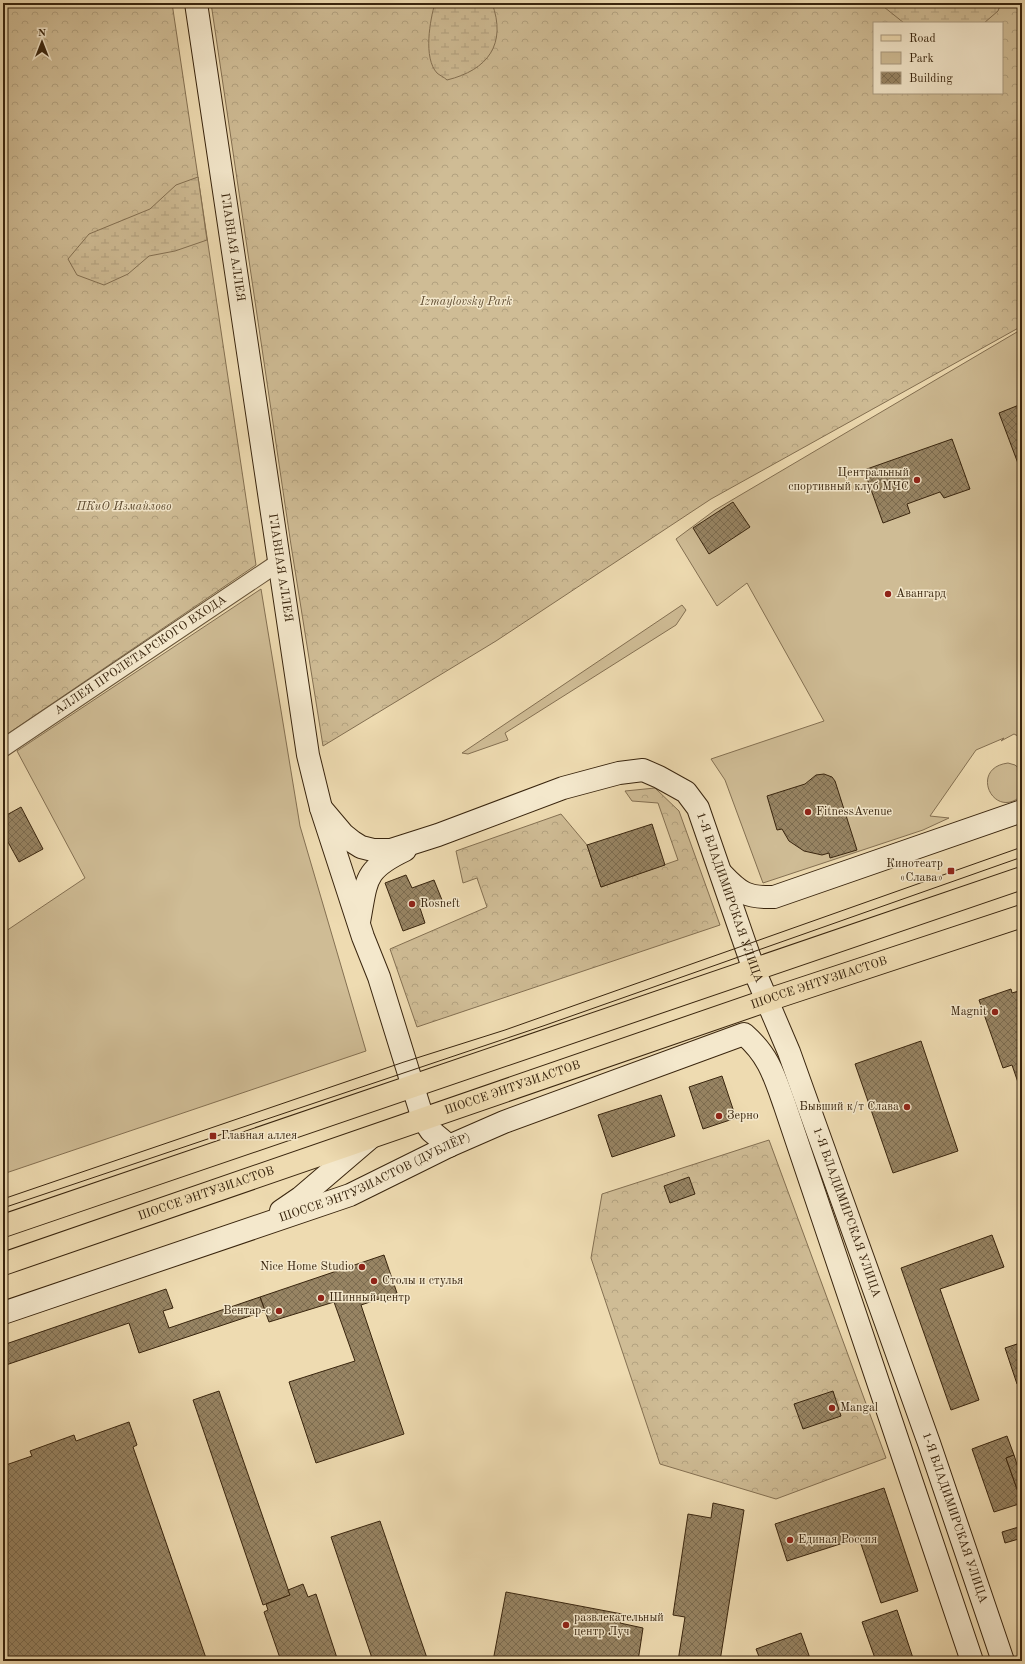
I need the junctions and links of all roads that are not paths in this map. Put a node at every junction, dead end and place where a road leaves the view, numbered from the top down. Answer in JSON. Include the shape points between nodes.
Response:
{"nodes":[{"id":1,"x":196,"y":3,"type":"edge"},
{"id":2,"x":278,"y":563,"type":"junction"},
{"id":3,"x":3,"y":748,"type":"edge"},
{"id":4,"x":321,"y":808,"type":"junction"},
{"id":5,"x":1022,"y":811,"type":"edge"},
{"id":6,"x":438,"y":835,"type":"junction"},
{"id":7,"x":721,"y":872,"type":"junction"},
{"id":8,"x":1022,"y":878,"type":"edge"},
{"id":9,"x":1022,"y":916,"type":"edge"},
{"id":10,"x":359,"y":923,"type":"junction"},
{"id":11,"x":754,"y":970,"type":"junction"},
{"id":12,"x":768,"y":1000,"type":"junction"},
{"id":13,"x":744,"y":1034,"type":"joint"},
{"id":14,"x":413,"y":1087,"type":"junction"},
{"id":15,"x":423,"y":1119,"type":"junction"},
{"id":16,"x":369,"y":1138,"type":"junction"},
{"id":17,"x":449,"y":1146,"type":"junction"},
{"id":18,"x":3,"y":1226,"type":"edge"},
{"id":19,"x":257,"y":1226,"type":"junction"},
{"id":20,"x":3,"y":1264,"type":"edge"},
{"id":21,"x":3,"y":1313,"type":"edge"},
{"id":22,"x":972,"y":1661,"type":"edge"},
{"id":23,"x":1003,"y":1661,"type":"edge"}],
"edges":[{"from":1,"to":2,"type":"main road","name":"ГЛАВНАЯ АЛЛЕЯ"},
{"from":2,"to":3,"type":"street","name":"АЛЛЕЯ ПРОЛЕТАРСКОГО ВХОДА"},
{"from":2,"to":4,"type":"main road","name":"ГЛАВНАЯ АЛЛЕЯ","via":[[308,755]]},
{"from":4,"to":6,"type":"main road","name":"1-Я ВЛАДИМИРСКАЯ УЛИЦА","via":[[343,834],[361,847],[373,850],[391,850]]},
{"from":4,"to":10,"type":"main road","name":"ГЛАВНАЯ АЛЛЕЯ"},
{"from":5,"to":7,"type":"main road","via":[[774,897],[749,896],[736,889]]},
{"from":6,"to":7,"type":"main road","name":"1-Я ВЛАДИМИРСКАЯ УЛИЦА","via":[[563,788],[619,773],[643,770],[686,792],[698,808]]},
{"from":6,"to":10,"type":"main road","name":"1-Я ВЛАДИМИРСКАЯ УЛИЦА","via":[[389,858],[369,874]]},
{"from":7,"to":11,"type":"main road","name":"1-Я ВЛАДИМИРСКАЯ УЛИЦА"},
{"from":8,"to":11,"type":"main road"},
{"from":9,"to":12,"type":"main road","name":"ШОССЕ ЭНТУЗИАСТОВ"},
{"from":10,"to":14,"type":"main road","name":"ГЛАВНАЯ АЛЛЕЯ","via":[[379,977]]},
{"from":11,"to":12,"type":"main road","name":"1-Я ВЛАДИМИРСКАЯ УЛИЦА"},
{"from":11,"to":14,"type":"main road"},
{"from":12,"to":15,"type":"main road","name":"ШОССЕ ЭНТУЗИАСТОВ"},
{"from":12,"to":23,"type":"main road","name":"1-Я ВЛАДИМИРСКАЯ УЛИЦА","via":[[929,1443]]},
{"from":13,"to":17,"type":"main road","name":"ШОССЕ ЭНТУЗИАСТОВ (ДУБЛЁР)","via":[[504,1122]]},
{"from":13,"to":22,"type":"main road","name":"1-Я ВЛАДИМИРСКАЯ УЛИЦА","via":[[758,1046],[770,1065],[785,1106]]},
{"from":14,"to":15,"type":"main road","name":"ГЛАВНАЯ АЛЛЕЯ"},
{"from":14,"to":18,"type":"main road"},
{"from":15,"to":16,"type":"main road","name":"ШОССЕ ЭНТУЗИАСТОВ"},
{"from":15,"to":17,"type":"main road","name":"ГЛАВНАЯ АЛЛЕЯ","via":[[430,1131]]},
{"from":16,"to":19,"type":"main road","via":[[300,1198]]},
{"from":16,"to":20,"type":"main road","name":"ШОССЕ ЭНТУЗИАСТОВ"},
{"from":17,"to":19,"type":"main road","name":"ШОССЕ ЭНТУЗИАСТОВ (ДУБЛЁР)","via":[[350,1195]]},
{"from":19,"to":21,"type":"main road","name":"ШОССЕ ЭНТУЗИАСТОВ (ДУБЛЁР)"}]}
